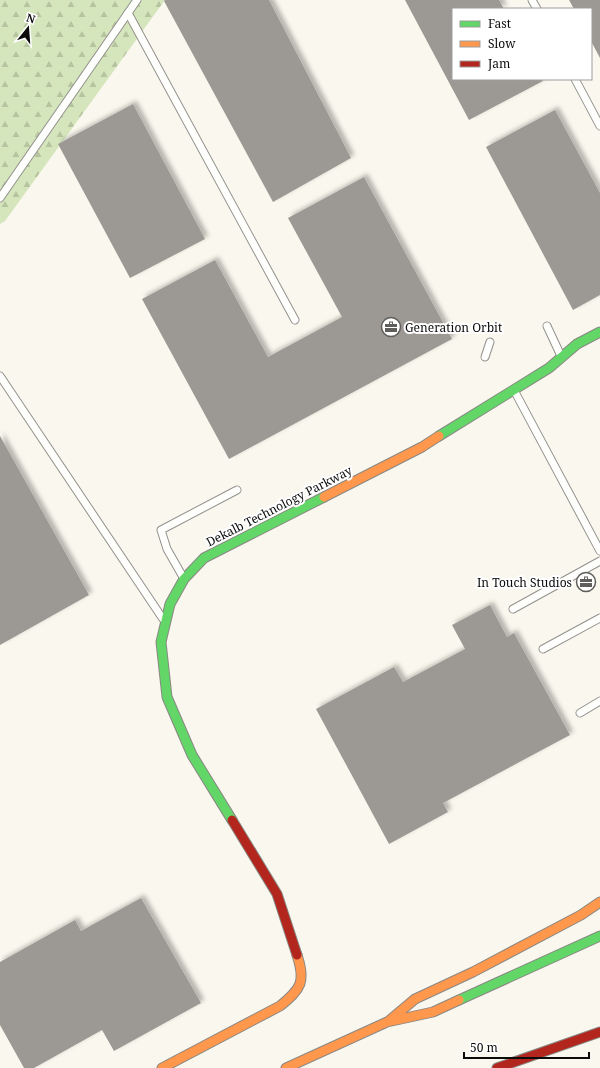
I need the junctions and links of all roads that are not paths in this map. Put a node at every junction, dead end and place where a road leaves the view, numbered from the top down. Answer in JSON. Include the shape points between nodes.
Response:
{"nodes":[{"id":1,"x":137,"y":0,"type":"edge"},
{"id":2,"x":128,"y":13,"type":"junction"},
{"id":3,"x":576,"y":80,"type":"edge"},
{"id":4,"x":600,"y":126,"type":"edge"},
{"id":5,"x":0,"y":198,"type":"edge"},
{"id":6,"x":295,"y":320,"type":"dead end"},
{"id":7,"x":547,"y":326,"type":"dead end"},
{"id":8,"x":600,"y":332,"type":"edge"},
{"id":9,"x":490,"y":342,"type":"dead end"},
{"id":10,"x":485,"y":357,"type":"dead end"},
{"id":11,"x":562,"y":358,"type":"junction"},
{"id":12,"x":0,"y":376,"type":"edge"},
{"id":13,"x":514,"y":390,"type":"junction"},
{"id":14,"x":237,"y":490,"type":"dead end"},
{"id":15,"x":600,"y":550,"type":"edge"},
{"id":16,"x":600,"y":561,"type":"edge"},
{"id":17,"x":184,"y":579,"type":"junction"},
{"id":18,"x":513,"y":609,"type":"dead end"},
{"id":19,"x":600,"y":618,"type":"edge"},
{"id":20,"x":165,"y":623,"type":"junction"},
{"id":21,"x":543,"y":650,"type":"dead end"},
{"id":22,"x":600,"y":701,"type":"edge"},
{"id":23,"x":580,"y":712,"type":"dead end"},
{"id":24,"x":600,"y":902,"type":"edge"},
{"id":25,"x":600,"y":936,"type":"edge"},
{"id":26,"x":387,"y":1022,"type":"junction"},
{"id":27,"x":600,"y":1032,"type":"edge"},
{"id":28,"x":162,"y":1068,"type":"edge"},
{"id":29,"x":286,"y":1068,"type":"edge"},
{"id":30,"x":497,"y":1068,"type":"edge"}],
"edges":[{"from":1,"to":2,"type":"lane"},
{"from":2,"to":5,"type":"lane"},
{"from":2,"to":6,"type":"lane"},
{"from":3,"to":4,"type":"lane"},
{"from":7,"to":11,"type":"lane"},
{"from":8,"to":11,"type":"main road","name":"Dekalb Technology Parkway","via":[[577,344]]},
{"from":9,"to":10,"type":"lane"},
{"from":11,"to":13,"type":"main road","name":"Dekalb Technology Parkway"},
{"from":12,"to":20,"type":"lane"},
{"from":13,"to":15,"type":"lane"},
{"from":13,"to":17,"type":"main road","name":"Dekalb Technology Parkway","via":[[422,447],[204,558]]},
{"from":14,"to":17,"type":"lane","via":[[161,530],[170,554]]},
{"from":16,"to":18,"type":"lane"},
{"from":17,"to":20,"type":"main road","name":"Dekalb Technology Parkway","via":[[170,604]]},
{"from":19,"to":21,"type":"lane"},
{"from":20,"to":28,"type":"main road","name":"Dekalb Technology Parkway","via":[[161,642],[167,697],[192,756],[277,894],[301,968],[301,982],[295,994],[280,1006]]},
{"from":22,"to":23,"type":"lane"},
{"from":24,"to":26,"type":"main road","via":[[581,915],[473,972],[415,999]]},
{"from":25,"to":26,"type":"main road","via":[[433,1012]]},
{"from":26,"to":29,"type":"main road"},
{"from":27,"to":30,"type":"main road"}]}
